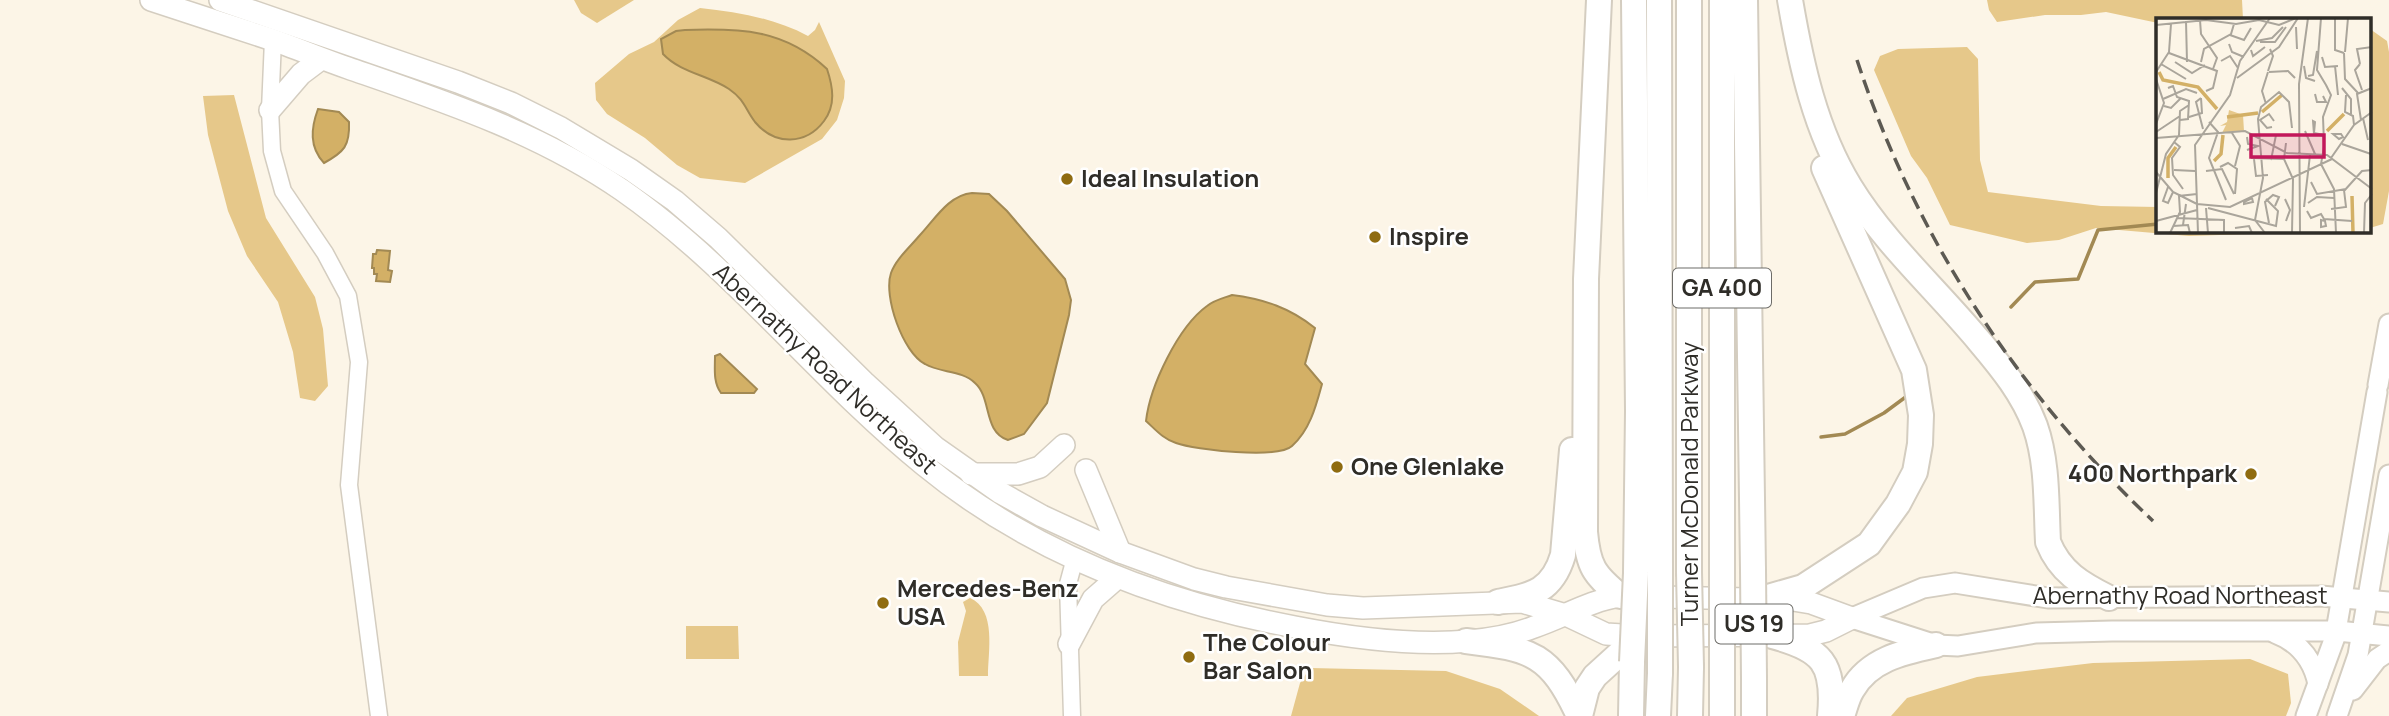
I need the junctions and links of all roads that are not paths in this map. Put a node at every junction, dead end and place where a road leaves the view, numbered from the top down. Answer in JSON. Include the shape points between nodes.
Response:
{"nodes":[{"id":1,"x":151,"y":0,"type":"edge"},
{"id":2,"x":220,"y":0,"type":"edge"},
{"id":3,"x":1599,"y":0,"type":"edge"},
{"id":4,"x":1634,"y":0,"type":"edge"},
{"id":5,"x":1659,"y":0,"type":"edge"},
{"id":6,"x":1689,"y":0,"type":"edge"},
{"id":7,"x":1722,"y":0,"type":"edge"},
{"id":8,"x":1745,"y":0,"type":"edge"},
{"id":9,"x":1779,"y":0,"type":"edge"},
{"id":10,"x":1790,"y":0,"type":"edge"},
{"id":11,"x":272,"y":40,"type":"junction"},
{"id":12,"x":321,"y":59,"type":"junction"},
{"id":13,"x":270,"y":110,"type":"junction"},
{"id":14,"x":1586,"y":279,"type":"junction"},
{"id":15,"x":2389,"y":324,"type":"edge"},
{"id":16,"x":1064,"y":445,"type":"dead end"},
{"id":17,"x":1086,"y":470,"type":"dead end"},
{"id":18,"x":971,"y":474,"type":"junction"},
{"id":19,"x":2389,"y":475,"type":"edge"},
{"id":20,"x":2378,"y":541,"type":"junction"},
{"id":21,"x":1120,"y":552,"type":"junction"},
{"id":22,"x":1066,"y":553,"type":"junction"},
{"id":23,"x":2389,"y":570,"type":"edge"},
{"id":24,"x":1117,"y":578,"type":"junction"},
{"id":25,"x":1620,"y":596,"type":"junction"},
{"id":26,"x":1768,"y":597,"type":"junction"},
{"id":27,"x":2342,"y":597,"type":"junction"},
{"id":28,"x":2109,"y":598,"type":"junction"},
{"id":29,"x":2368,"y":599,"type":"junction"},
{"id":30,"x":2389,"y":601,"type":"edge"},
{"id":31,"x":1498,"y":602,"type":"junction"},
{"id":32,"x":1566,"y":615,"type":"junction"},
{"id":33,"x":1852,"y":618,"type":"junction"},
{"id":34,"x":2271,"y":631,"type":"junction"},
{"id":35,"x":2337,"y":631,"type":"junction"},
{"id":36,"x":2363,"y":632,"type":"junction"},
{"id":37,"x":1639,"y":636,"type":"junction"},
{"id":38,"x":1772,"y":636,"type":"junction"},
{"id":39,"x":2389,"y":636,"type":"edge"},
{"id":40,"x":1466,"y":641,"type":"junction"},
{"id":41,"x":1069,"y":644,"type":"junction"},
{"id":42,"x":1936,"y":645,"type":"junction"},
{"id":43,"x":2389,"y":651,"type":"edge"},
{"id":44,"x":1722,"y":660,"type":"joint"},
{"id":45,"x":2318,"y":684,"type":"junction"},
{"id":46,"x":2339,"y":710,"type":"edge"},
{"id":47,"x":379,"y":716,"type":"edge"},
{"id":48,"x":1072,"y":716,"type":"edge"},
{"id":49,"x":1580,"y":716,"type":"edge"},
{"id":50,"x":1631,"y":716,"type":"edge"},
{"id":51,"x":1658,"y":716,"type":"edge"},
{"id":52,"x":1690,"y":716,"type":"edge"},
{"id":53,"x":1722,"y":716,"type":"edge"},
{"id":54,"x":1754,"y":716,"type":"edge"},
{"id":55,"x":1830,"y":716,"type":"edge"},
{"id":56,"x":1842,"y":716,"type":"edge"},
{"id":57,"x":2306,"y":716,"type":"edge"}],
"edges":[{"from":1,"to":11,"type":"main road","name":"Abernathy Road Northeast"},
{"from":2,"to":18,"type":"main road","name":"Abernathy Road Northeast","via":[[511,103],[631,170],[718,238],[864,382]]},
{"from":3,"to":14,"type":"highway"},
{"from":4,"to":50,"type":"highway","bridge":true,"via":[[1638,386]]},
{"from":5,"to":51,"type":"highway","bridge":true},
{"from":6,"to":52,"type":"highway","name":"Turner McDonald Parkway","number":"GA 400","bridge":true},
{"from":7,"to":44,"type":"highway","name":"Turner McDonald Parkway","number":"GA 400","bridge":true},
{"from":8,"to":54,"type":"highway","number":"US 19","bridge":true},
{"from":9,"to":26,"type":"highway","via":[[1795,95],[1914,370],[1921,415],[1915,472],[1869,544],[1803,587]]},
{"from":10,"to":28,"type":"highway","via":[[1809,90],[1835,161],[1883,234],[1947,302],[2016,387],[2041,449],[2051,550],[2066,572]]},
{"from":11,"to":12,"type":"main road","name":"Abernathy Road Northeast"},
{"from":11,"to":13,"type":"street"},
{"from":12,"to":13,"type":"main road","via":[[301,74]]},
{"from":12,"to":22,"type":"main road","name":"Abernathy Road Northeast","via":[[502,123],[619,188],[704,254],[921,464],[987,510]]},
{"from":13,"to":47,"type":"street","via":[[272,151],[283,191],[348,296],[359,362],[349,485]]},
{"from":14,"to":25,"type":"highway","via":[[1585,532],[1588,558]]},
{"from":14,"to":31,"type":"highway","via":[[1563,555],[1554,576],[1538,592]]},
{"from":15,"to":27,"type":"main road"},
{"from":16,"to":18,"type":"main road","via":[[1040,467],[1018,474]]},
{"from":17,"to":21,"type":"main road"},
{"from":18,"to":21,"type":"main road","name":"Abernathy Road Northeast","via":[[1044,518]]},
{"from":19,"to":20,"type":"main road"},
{"from":20,"to":23,"type":"main road"},
{"from":20,"to":29,"type":"main road"},
{"from":21,"to":31,"type":"main road","name":"Abernathy Road Northeast","via":[[1194,579],[1327,605],[1363,608]]},
{"from":22,"to":24,"type":"main road","name":"Abernathy Road Northeast"},
{"from":22,"to":41,"type":"street"},
{"from":24,"to":40,"type":"main road","name":"Abernathy Road Northeast","via":[[1185,602],[1318,632],[1374,640]]},
{"from":24,"to":41,"type":"main road","via":[[1093,599]]},
{"from":25,"to":26,"type":"main road","name":"Abernathy Road Northeast"},
{"from":25,"to":32,"type":"main road","name":"Abernathy Road Northeast","via":[[1598,599]]},
{"from":26,"to":33,"type":"main road","name":"Abernathy Road Northeast","via":[[1811,603]]},
{"from":27,"to":28,"type":"main road","name":"Abernathy Road Northeast"},
{"from":27,"to":29,"type":"main road","name":"Abernathy Road Northeast"},
{"from":27,"to":35,"type":"main road"},
{"from":28,"to":33,"type":"main road","name":"Abernathy Road Northeast","via":[[2048,598],[1975,585],[1938,584]]},
{"from":29,"to":30,"type":"main road","name":"Abernathy Road Northeast"},
{"from":29,"to":36,"type":"main road"},
{"from":31,"to":32,"type":"main road","name":"Abernathy Road Northeast","via":[[1522,603]]},
{"from":32,"to":37,"type":"main road","name":"Abernathy Road Northeast","via":[[1606,634]]},
{"from":32,"to":40,"type":"main road","name":"Abernathy Road Northeast","via":[[1510,635]]},
{"from":33,"to":38,"type":"main road","name":"Abernathy Road Northeast","via":[[1811,635]]},
{"from":33,"to":42,"type":"main road","name":"Abernathy Road Northeast"},
{"from":34,"to":35,"type":"main road","name":"Abernathy Road Northeast"},
{"from":34,"to":42,"type":"main road","name":"Abernathy Road Northeast","via":[[2074,632]]},
{"from":34,"to":45,"type":"main road","via":[[2302,650]]},
{"from":35,"to":36,"type":"main road","name":"Abernathy Road Northeast"},
{"from":35,"to":45,"type":"main road"},
{"from":36,"to":39,"type":"main road","name":"Abernathy Road Northeast"},
{"from":36,"to":46,"type":"main road"},
{"from":37,"to":38,"type":"main road","name":"Abernathy Road Northeast"},
{"from":37,"to":49,"type":"highway","via":[[1595,676]]},
{"from":38,"to":55,"type":"highway","via":[[1798,643],[1824,663],[1832,684]]},
{"from":40,"to":49,"type":"highway","via":[[1502,645],[1543,661],[1565,685]]},
{"from":41,"to":48,"type":"street"},
{"from":42,"to":56,"type":"highway","via":[[1902,652],[1870,669],[1852,689]]},
{"from":43,"to":46,"type":"main road","via":[[2376,659]]},
{"from":44,"to":53,"type":"highway","name":"Turner McDonald Parkway","number":"US 19"},
{"from":45,"to":57,"type":"main road"}]}
